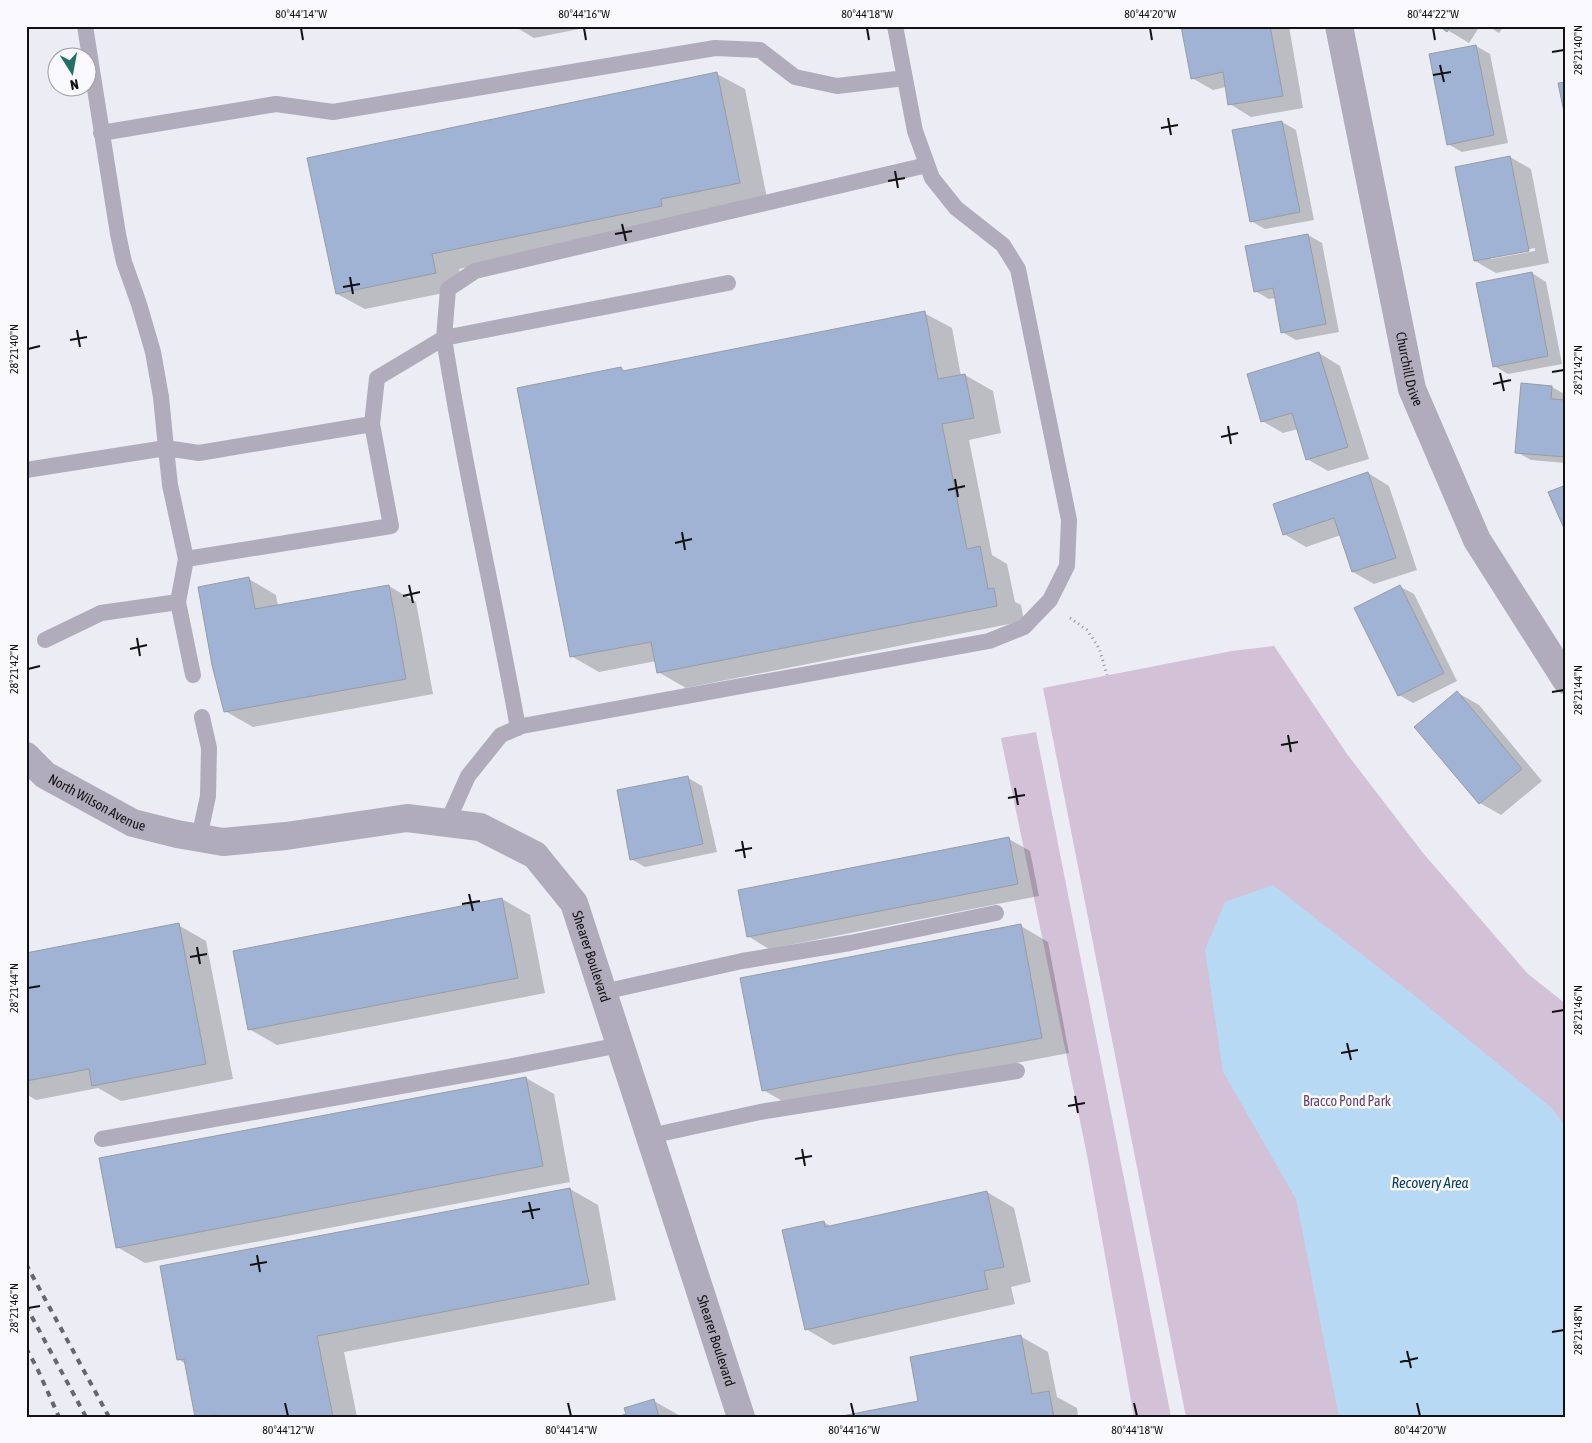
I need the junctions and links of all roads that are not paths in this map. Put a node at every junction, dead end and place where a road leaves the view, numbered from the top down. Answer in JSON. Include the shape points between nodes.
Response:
{"nodes":[{"id":1,"x":85,"y":26,"type":"edge"},
{"id":2,"x":895,"y":26,"type":"edge"},
{"id":3,"x":1339,"y":26,"type":"edge"},
{"id":4,"x":905,"y":78,"type":"junction"},
{"id":5,"x":101,"y":133,"type":"junction"},
{"id":6,"x":927,"y":165,"type":"junction"},
{"id":7,"x":728,"y":283,"type":"dead end"},
{"id":8,"x":444,"y":338,"type":"junction"},
{"id":9,"x":372,"y":424,"type":"junction"},
{"id":10,"x":166,"y":448,"type":"junction"},
{"id":11,"x":26,"y":470,"type":"edge"},
{"id":12,"x":186,"y":559,"type":"junction"},
{"id":13,"x":178,"y":602,"type":"junction"},
{"id":14,"x":45,"y":640,"type":"dead end"},
{"id":15,"x":193,"y":675,"type":"dead end"},
{"id":16,"x":1566,"y":680,"type":"edge"},
{"id":17,"x":202,"y":717,"type":"dead end"},
{"id":18,"x":518,"y":728,"type":"junction"},
{"id":19,"x":26,"y":756,"type":"edge"},
{"id":20,"x":447,"y":823,"type":"junction"},
{"id":21,"x":188,"y":836,"type":"junction"},
{"id":22,"x":996,"y":913,"type":"dead end"},
{"id":23,"x":603,"y":992,"type":"junction"},
{"id":24,"x":620,"y":1045,"type":"junction"},
{"id":25,"x":1017,"y":1071,"type":"dead end"},
{"id":26,"x":650,"y":1136,"type":"junction"},
{"id":27,"x":102,"y":1139,"type":"dead end"},
{"id":28,"x":741,"y":1417,"type":"edge"}],
"edges":[{"from":1,"to":5,"type":"lane"},
{"from":2,"to":4,"type":"lane"},
{"from":3,"to":16,"type":"street","name":"Churchill Drive","via":[[1412,389],[1477,540]]},
{"from":4,"to":5,"type":"lane","via":[[837,86],[795,77],[760,50],[715,48],[333,112],[276,104]]},
{"from":4,"to":6,"type":"lane","via":[[914,131]]},
{"from":5,"to":10,"type":"lane","via":[[124,262],[153,352]]},
{"from":6,"to":8,"type":"lane","via":[[474,271],[448,289]]},
{"from":6,"to":18,"type":"lane","via":[[932,178],[956,208],[1003,245],[1018,269],[1068,520],[1067,566],[1050,600],[1024,627],[989,641]]},
{"from":7,"to":8,"type":"lane"},
{"from":8,"to":9,"type":"lane","via":[[377,378]]},
{"from":8,"to":18,"type":"lane"},
{"from":9,"to":10,"type":"lane","via":[[199,453]]},
{"from":9,"to":12,"type":"lane","via":[[391,526]]},
{"from":10,"to":11,"type":"lane"},
{"from":10,"to":12,"type":"lane","via":[[170,485]]},
{"from":12,"to":13,"type":"lane"},
{"from":13,"to":14,"type":"lane","via":[[101,613]]},
{"from":13,"to":15,"type":"lane"},
{"from":17,"to":21,"type":"lane","via":[[209,748],[208,796]]},
{"from":18,"to":20,"type":"lane","via":[[501,735],[468,776]]},
{"from":19,"to":21,"type":"street","name":"North Wilson Avenue","via":[[45,775],[132,823]]},
{"from":20,"to":21,"type":"street","name":"Shearer Boulevard","via":[[407,818],[223,842]]},
{"from":20,"to":23,"type":"street","name":"Shearer Boulevard","via":[[480,827],[534,855],[574,903]]},
{"from":22,"to":23,"type":"lane","via":[[742,961]]},
{"from":23,"to":24,"type":"street","name":"Shearer Boulevard"},
{"from":24,"to":26,"type":"street","name":"Shearer Boulevard"},
{"from":24,"to":27,"type":"lane"},
{"from":25,"to":26,"type":"lane","via":[[760,1112]]},
{"from":26,"to":28,"type":"street","name":"Shearer Boulevard"}]}
